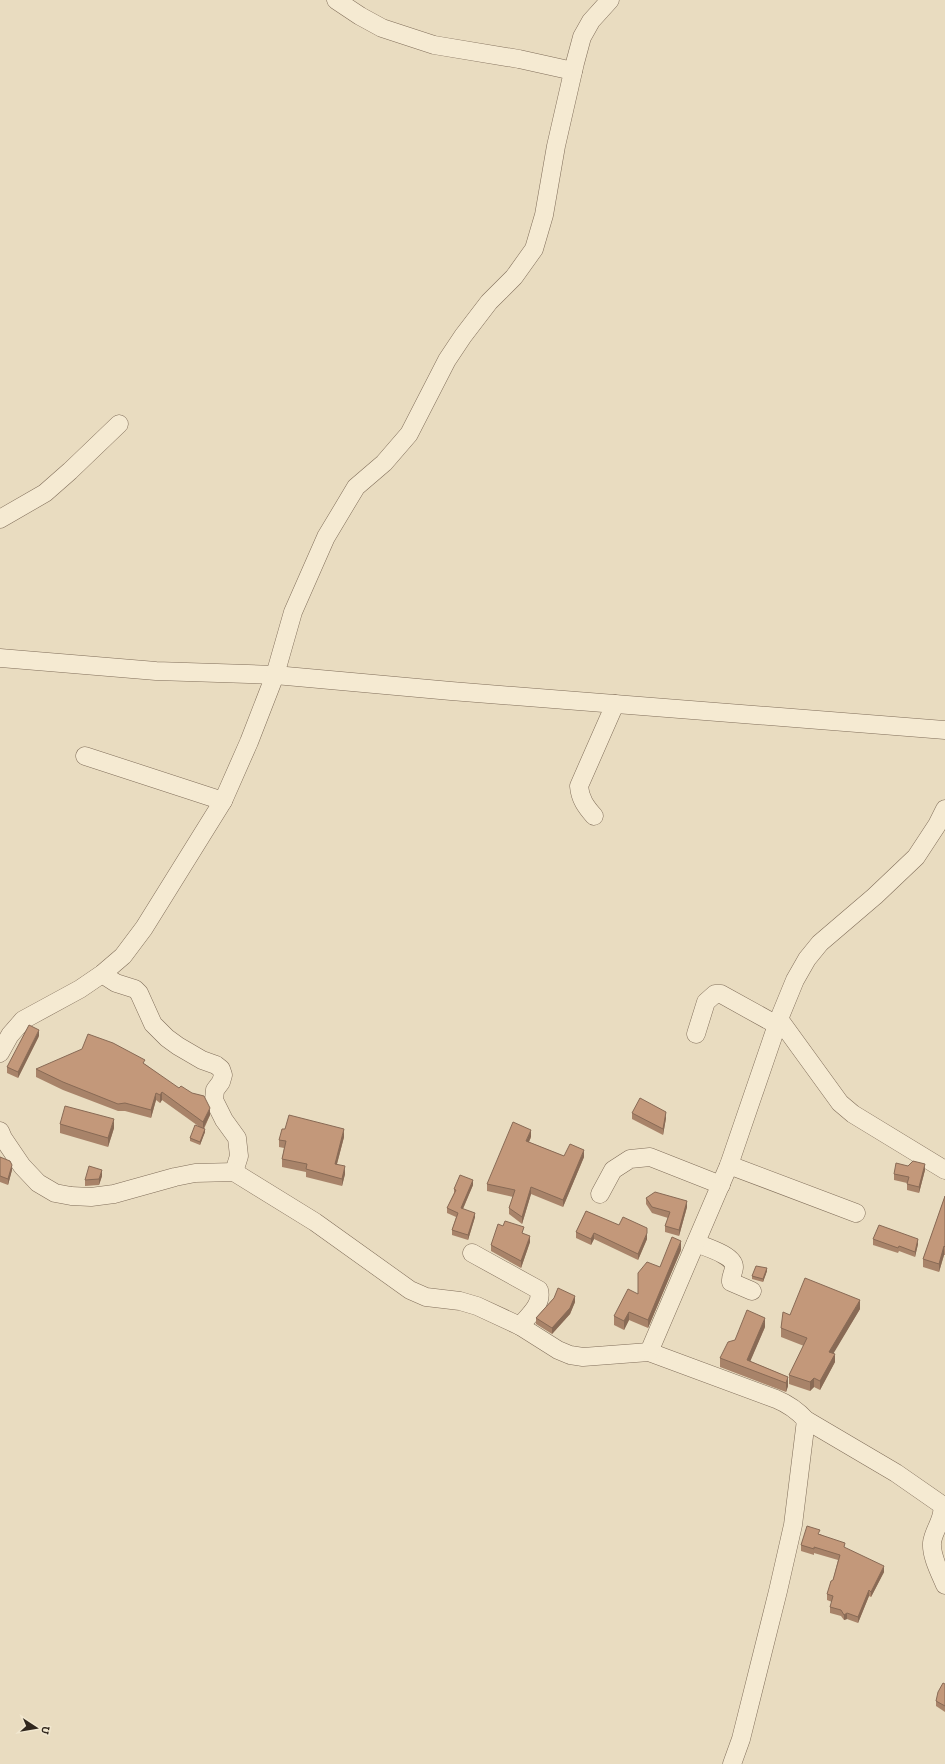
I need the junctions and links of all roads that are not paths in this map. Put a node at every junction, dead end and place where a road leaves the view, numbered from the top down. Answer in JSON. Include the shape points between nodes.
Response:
{"nodes":[{"id":1,"x":336,"y":0,"type":"edge"},
{"id":2,"x":610,"y":0,"type":"edge"},
{"id":3,"x":573,"y":71,"type":"junction"},
{"id":4,"x":119,"y":424,"type":"dead end"},
{"id":5,"x":0,"y":519,"type":"edge"},
{"id":6,"x":0,"y":658,"type":"edge"},
{"id":7,"x":275,"y":675,"type":"junction"},
{"id":8,"x":615,"y":704,"type":"junction"},
{"id":9,"x":945,"y":730,"type":"edge"},
{"id":10,"x":85,"y":756,"type":"dead end"},
{"id":11,"x":223,"y":801,"type":"junction"},
{"id":12,"x":945,"y":809,"type":"edge"},
{"id":13,"x":594,"y":816,"type":"dead end"},
{"id":14,"x":102,"y":974,"type":"junction"},
{"id":15,"x":778,"y":1022,"type":"junction"},
{"id":16,"x":696,"y":1034,"type":"dead end"},
{"id":17,"x":0,"y":1053,"type":"edge"},
{"id":18,"x":0,"y":1131,"type":"edge"},
{"id":19,"x":730,"y":1165,"type":"junction"},
{"id":20,"x":945,"y":1170,"type":"edge"},
{"id":21,"x":234,"y":1172,"type":"junction"},
{"id":22,"x":721,"y":1185,"type":"junction"},
{"id":23,"x":600,"y":1194,"type":"dead end"},
{"id":24,"x":856,"y":1213,"type":"dead end"},
{"id":25,"x":696,"y":1242,"type":"junction"},
{"id":26,"x":472,"y":1253,"type":"dead end"},
{"id":27,"x":752,"y":1291,"type":"dead end"},
{"id":28,"x":520,"y":1326,"type":"junction"},
{"id":29,"x":649,"y":1352,"type":"junction"},
{"id":30,"x":806,"y":1420,"type":"junction"},
{"id":31,"x":945,"y":1585,"type":"edge"},
{"id":32,"x":732,"y":1764,"type":"edge"}],
"edges":[{"from":1,"to":3,"type":"street","via":[[382,28],[434,45]]},
{"from":2,"to":3,"type":"street","via":[[591,21],[585,32]]},
{"from":3,"to":7,"type":"street","via":[[544,215],[534,249],[514,277],[489,302],[462,336],[409,434],[384,463],[356,487],[344,506],[326,537],[293,612]]},
{"from":4,"to":5,"type":"street","via":[[45,493]]},
{"from":6,"to":7,"type":"street","via":[[156,671]]},
{"from":7,"to":8,"type":"street"},
{"from":7,"to":11,"type":"street"},
{"from":8,"to":9,"type":"street"},
{"from":8,"to":13,"type":"street","via":[[579,786],[579,794],[584,804]]},
{"from":10,"to":11,"type":"street"},
{"from":11,"to":14,"type":"street","via":[[144,928],[123,956]]},
{"from":12,"to":15,"type":"street","via":[[938,826],[916,857],[815,948],[795,980]]},
{"from":14,"to":17,"type":"street","via":[[23,1020],[10,1035]]},
{"from":14,"to":21,"type":"street","via":[[116,984],[135,989],[153,1024],[166,1038],[221,1069],[223,1075],[215,1090],[214,1100],[237,1138],[239,1156]]},
{"from":15,"to":16,"type":"street","via":[[721,994],[715,994],[706,1002]]},
{"from":15,"to":19,"type":"street"},
{"from":15,"to":20,"type":"street","via":[[840,1103],[853,1114]]},
{"from":18,"to":21,"type":"street","via":[[22,1166],[38,1183],[55,1193],[71,1196],[114,1194],[175,1177]]},
{"from":19,"to":22,"type":"street"},
{"from":19,"to":24,"type":"street"},
{"from":21,"to":28,"type":"street","via":[[315,1222],[410,1290],[426,1297],[477,1306]]},
{"from":22,"to":23,"type":"street","via":[[650,1157],[630,1159],[614,1170]]},
{"from":22,"to":25,"type":"street"},
{"from":25,"to":27,"type":"street","via":[[727,1256],[734,1267],[731,1282]]},
{"from":25,"to":29,"type":"street"},
{"from":26,"to":28,"type":"street","via":[[539,1290],[541,1296],[538,1304]]},
{"from":28,"to":29,"type":"street","via":[[558,1350],[583,1358]]},
{"from":29,"to":30,"type":"street","via":[[790,1405]]},
{"from":30,"to":31,"type":"street","via":[[896,1472],[942,1505],[943,1514],[932,1543],[933,1554]]},
{"from":30,"to":32,"type":"street","via":[[793,1525],[741,1739]]}]}
